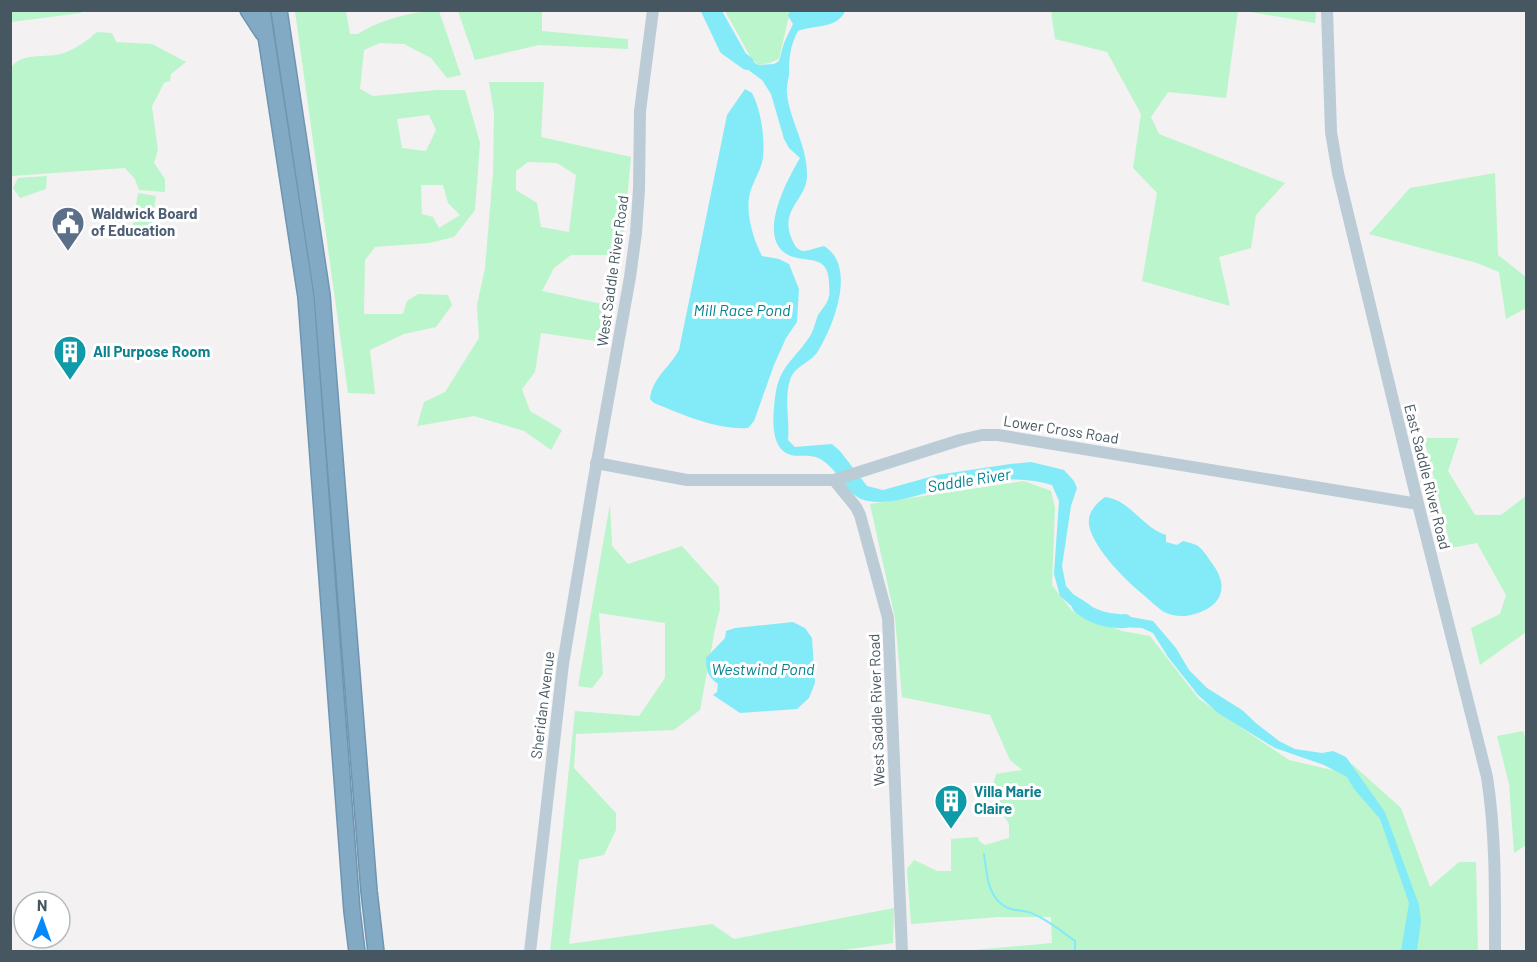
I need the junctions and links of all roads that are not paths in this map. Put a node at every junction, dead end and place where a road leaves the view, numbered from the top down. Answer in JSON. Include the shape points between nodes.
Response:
{"nodes":[{"id":1,"x":248,"y":10,"type":"edge"},
{"id":2,"x":262,"y":10,"type":"edge"},
{"id":3,"x":279,"y":10,"type":"edge"},
{"id":4,"x":653,"y":10,"type":"edge"},
{"id":5,"x":1328,"y":10,"type":"edge"},
{"id":6,"x":266,"y":36,"type":"junction"},
{"id":7,"x":596,"y":462,"type":"junction"},
{"id":8,"x":837,"y":479,"type":"junction"},
{"id":9,"x":1418,"y":504,"type":"junction"},
{"id":10,"x":369,"y":891,"type":"junction"},
{"id":11,"x":353,"y":927,"type":"junction"},
{"id":12,"x":347,"y":951,"type":"edge"},
{"id":13,"x":357,"y":951,"type":"edge"},
{"id":14,"x":376,"y":951,"type":"edge"},
{"id":15,"x":384,"y":951,"type":"edge"},
{"id":16,"x":530,"y":951,"type":"edge"},
{"id":17,"x":902,"y":951,"type":"edge"},
{"id":18,"x":1495,"y":951,"type":"edge"}],
"edges":[{"from":1,"to":6,"type":"highway"},
{"from":2,"to":6,"type":"highway"},
{"from":3,"to":10,"type":"highway","via":[[322,295]]},
{"from":4,"to":7,"type":"street","name":"West Saddle River Road","via":[[640,111],[636,233]]},
{"from":5,"to":9,"type":"street","name":"East Saddle River Road","via":[[1334,153]]},
{"from":6,"to":11,"type":"highway","via":[[310,339]]},
{"from":7,"to":8,"type":"street","name":"Lower Cross Road","via":[[687,480]]},
{"from":7,"to":16,"type":"street","name":"Sheridan Avenue","via":[[563,664]]},
{"from":8,"to":9,"type":"street","name":"Lower Cross Road","via":[[960,440],[998,435]]},
{"from":8,"to":17,"type":"street","name":"West Saddle River Road","via":[[860,515],[888,618]]},
{"from":9,"to":18,"type":"street","name":"East Saddle River Road","via":[[1492,806]]},
{"from":10,"to":14,"type":"highway"},
{"from":10,"to":15,"type":"highway"},
{"from":11,"to":12,"type":"highway"},
{"from":11,"to":13,"type":"highway"}]}
